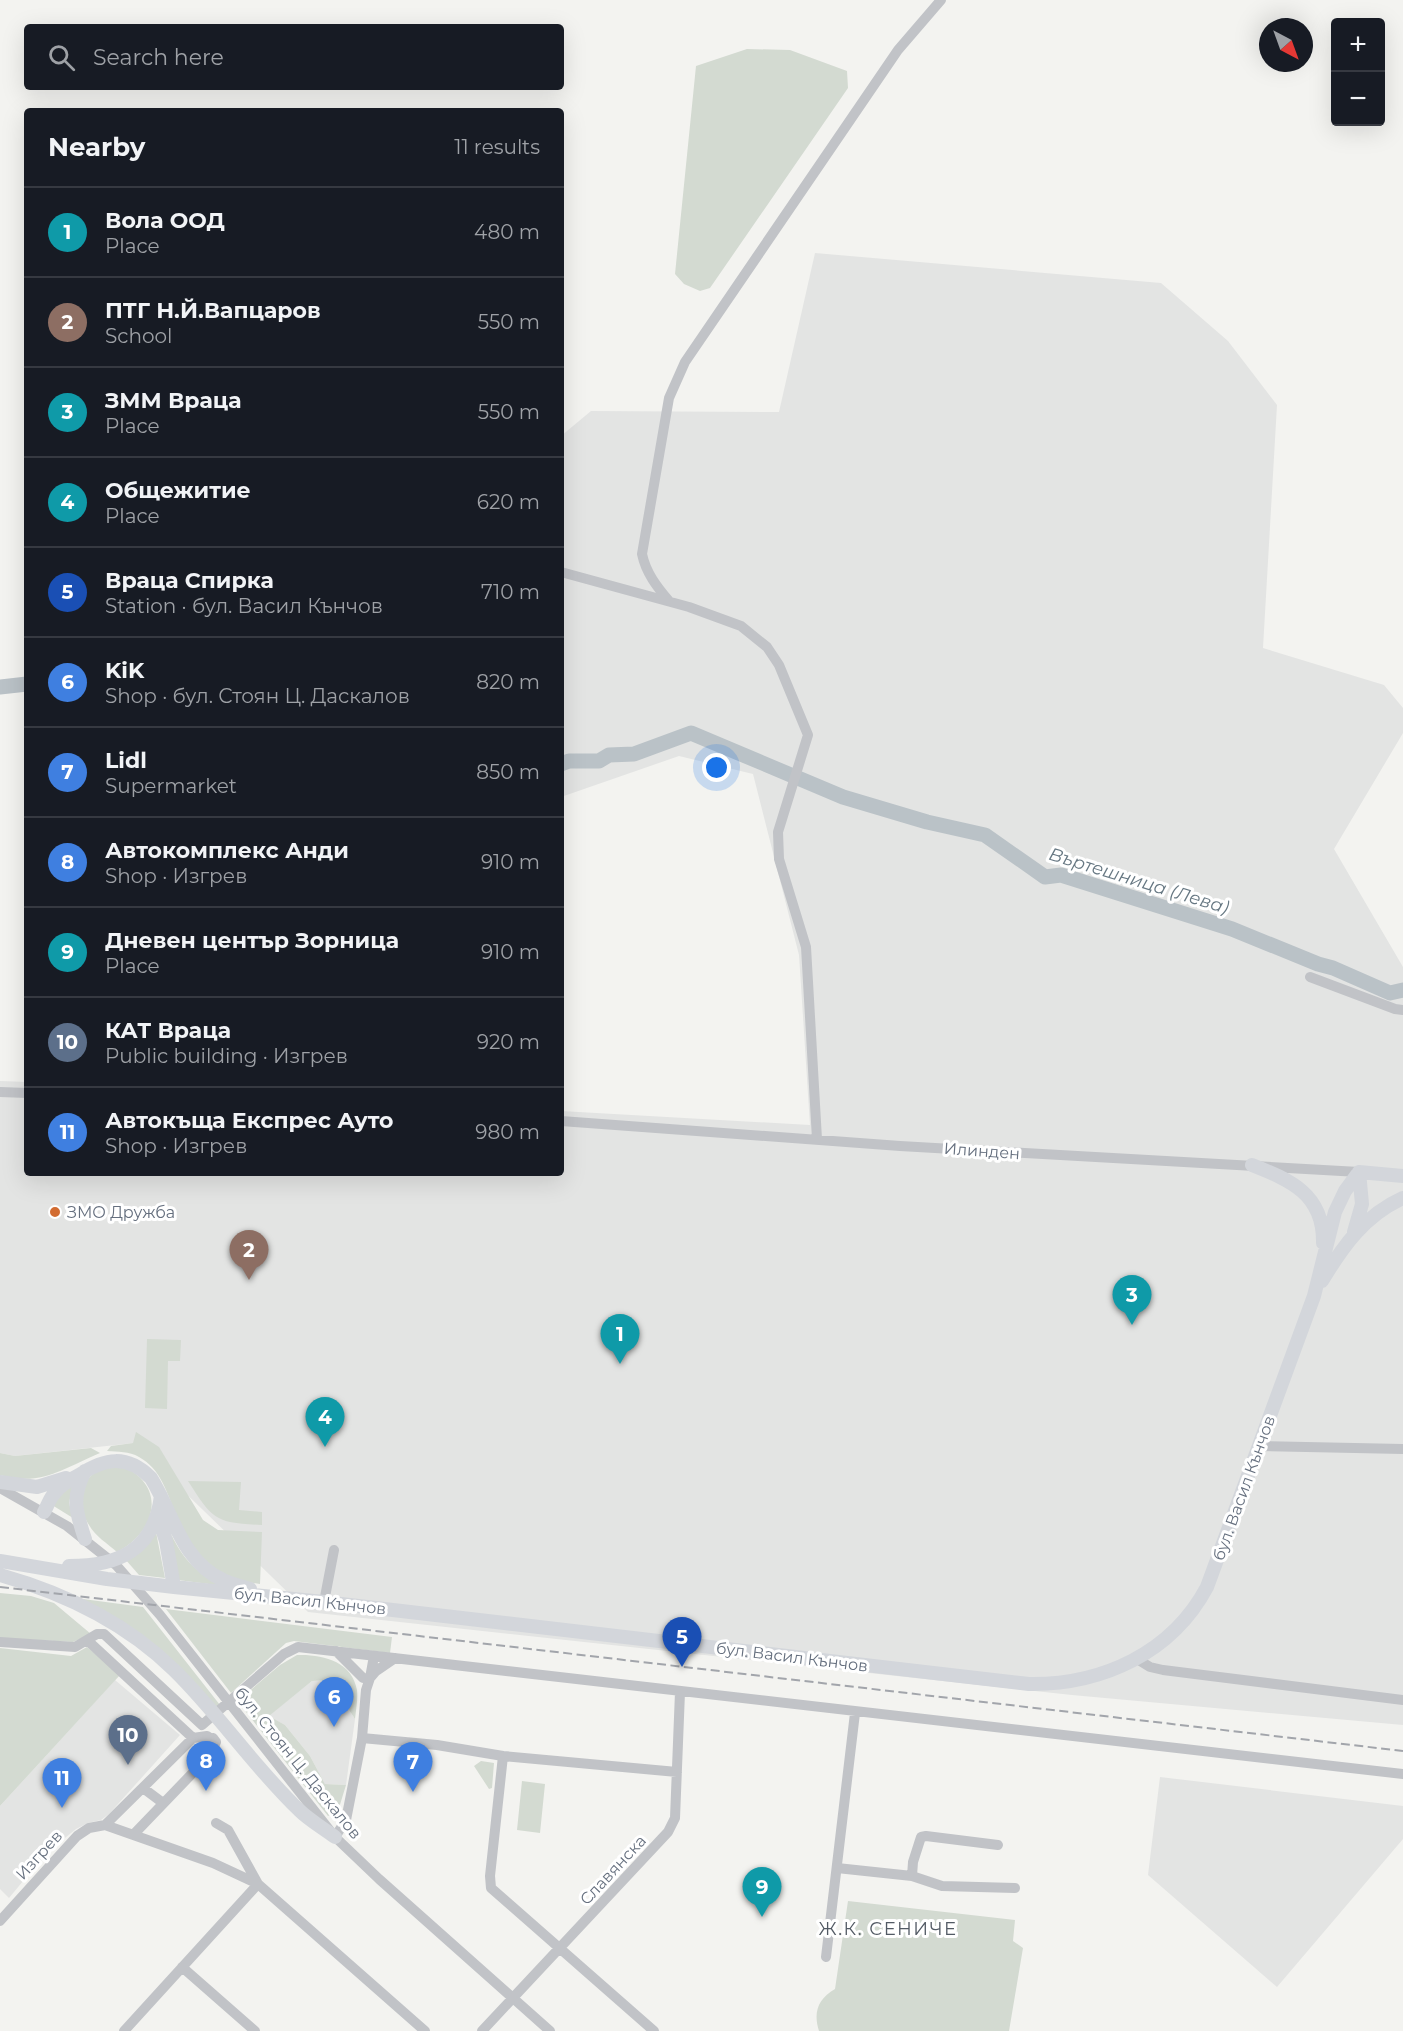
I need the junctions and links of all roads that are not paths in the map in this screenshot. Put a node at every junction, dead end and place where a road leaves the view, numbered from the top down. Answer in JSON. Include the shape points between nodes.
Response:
{"nodes":[{"id":1,"x":941,"y":0,"type":"edge"},
{"id":2,"x":564,"y":573,"type":"edge"},
{"id":3,"x":670,"y":602,"type":"junction"},
{"id":4,"x":1310,"y":977,"type":"dead end"},
{"id":5,"x":1403,"y":1010,"type":"edge"},
{"id":6,"x":0,"y":1092,"type":"edge"},
{"id":7,"x":24,"y":1094,"type":"edge"},
{"id":8,"x":564,"y":1121,"type":"edge"},
{"id":9,"x":817,"y":1138,"type":"junction"},
{"id":10,"x":1252,"y":1165,"type":"junction"},
{"id":11,"x":1359,"y":1172,"type":"junction"},
{"id":12,"x":1403,"y":1176,"type":"edge"},
{"id":13,"x":1403,"y":1198,"type":"edge"},
{"id":14,"x":1353,"y":1234,"type":"junction"},
{"id":15,"x":1322,"y":1264,"type":"junction"},
{"id":16,"x":1314,"y":1296,"type":"junction"},
{"id":17,"x":1260,"y":1446,"type":"junction"},
{"id":18,"x":1403,"y":1449,"type":"edge"},
{"id":19,"x":85,"y":1471,"type":"junction"},
{"id":20,"x":0,"y":1482,"type":"edge"},
{"id":21,"x":0,"y":1488,"type":"edge"},
{"id":22,"x":161,"y":1496,"type":"junction"},
{"id":23,"x":44,"y":1512,"type":"junction"},
{"id":24,"x":158,"y":1516,"type":"junction"},
{"id":25,"x":89,"y":1542,"type":"junction"},
{"id":26,"x":334,"y":1550,"type":"dead end"},
{"id":27,"x":0,"y":1561,"type":"edge"},
{"id":28,"x":31,"y":1565,"type":"junction"},
{"id":29,"x":0,"y":1575,"type":"edge"},
{"id":30,"x":174,"y":1587,"type":"junction"},
{"id":31,"x":275,"y":1596,"type":"junction"},
{"id":32,"x":324,"y":1602,"type":"junction"},
{"id":33,"x":87,"y":1640,"type":"junction"},
{"id":34,"x":0,"y":1642,"type":"edge"},
{"id":35,"x":336,"y":1651,"type":"junction"},
{"id":36,"x":369,"y":1655,"type":"junction"},
{"id":37,"x":395,"y":1658,"type":"junction"},
{"id":38,"x":1137,"y":1659,"type":"junction"},
{"id":39,"x":367,"y":1678,"type":"junction"},
{"id":40,"x":680,"y":1692,"type":"junction"},
{"id":41,"x":1403,"y":1700,"type":"edge"},
{"id":42,"x":855,"y":1713,"type":"junction"},
{"id":43,"x":202,"y":1725,"type":"junction"},
{"id":44,"x":193,"y":1738,"type":"junction"},
{"id":45,"x":362,"y":1738,"type":"junction"},
{"id":46,"x":216,"y":1742,"type":"junction"},
{"id":47,"x":503,"y":1756,"type":"junction"},
{"id":48,"x":677,"y":1772,"type":"junction"},
{"id":49,"x":1403,"y":1774,"type":"edge"},
{"id":50,"x":143,"y":1788,"type":"junction"},
{"id":51,"x":163,"y":1803,"type":"junction"},
{"id":52,"x":216,"y":1823,"type":"dead end"},
{"id":53,"x":105,"y":1825,"type":"junction"},
{"id":54,"x":134,"y":1834,"type":"junction"},
{"id":55,"x":335,"y":1837,"type":"junction"},
{"id":56,"x":998,"y":1845,"type":"dead end"},
{"id":57,"x":837,"y":1868,"type":"junction"},
{"id":58,"x":912,"y":1876,"type":"junction"},
{"id":59,"x":258,"y":1884,"type":"junction"},
{"id":60,"x":1014,"y":1888,"type":"dead end"},
{"id":61,"x":0,"y":1921,"type":"edge"},
{"id":62,"x":560,"y":1949,"type":"junction"},
{"id":63,"x":826,"y":1957,"type":"dead end"},
{"id":64,"x":182,"y":1966,"type":"junction"},
{"id":65,"x":513,"y":1998,"type":"junction"},
{"id":66,"x":124,"y":2031,"type":"edge"},
{"id":67,"x":255,"y":2031,"type":"edge"},
{"id":68,"x":425,"y":2031,"type":"edge"},
{"id":69,"x":482,"y":2031,"type":"edge"},
{"id":70,"x":550,"y":2031,"type":"edge"},
{"id":71,"x":654,"y":2031,"type":"edge"}],
"edges":[{"from":1,"to":3,"type":"street","via":[[898,50],[675,382],[642,554],[655,585]]},
{"from":2,"to":3,"type":"street"},
{"from":3,"to":9,"type":"street","via":[[741,626],[767,647],[807,735],[778,832],[779,859],[806,947]]},
{"from":4,"to":5,"type":"street"},
{"from":6,"to":7,"type":"street"},
{"from":8,"to":9,"type":"street","name":"Илинден"},
{"from":9,"to":10,"type":"street","name":"Илинден"},
{"from":10,"to":11,"type":"street","name":"Илинден"},
{"from":10,"to":15,"type":"main road","via":[[1295,1184],[1313,1203],[1321,1223]]},
{"from":11,"to":12,"type":"main road","name":"Илинден"},
{"from":11,"to":14,"type":"main road","via":[[1362,1204]]},
{"from":11,"to":15,"type":"main road","name":"бул. Васил Кънчов","via":[[1338,1203]]},
{"from":13,"to":14,"type":"main road","name":"бул. Васил Кънчов","via":[[1379,1211]]},
{"from":14,"to":16,"type":"main road","name":"бул. Васил Кънчов"},
{"from":15,"to":16,"type":"main road","name":"бул. Васил Кънчов"},
{"from":16,"to":17,"type":"main road","name":"бул. Васил Кънчов"},
{"from":17,"to":18,"type":"street"},
{"from":17,"to":38,"type":"main road","name":"бул. Васил Кънчов","via":[[1202,1597],[1174,1632]]},
{"from":19,"to":20,"type":"main road","via":[[37,1487]]},
{"from":19,"to":22,"type":"main road","via":[[105,1462],[129,1462],[151,1478]]},
{"from":19,"to":23,"type":"main road","via":[[63,1484]]},
{"from":19,"to":25,"type":"main road","via":[[75,1502]]},
{"from":21,"to":23,"type":"street","name":"бул. Стоян Ц. Даскалов"},
{"from":22,"to":24,"type":"main road"},
{"from":22,"to":31,"type":"main road","via":[[188,1552],[204,1568],[222,1580]]},
{"from":23,"to":25,"type":"street","name":"бул. Стоян Ц. Даскалов"},
{"from":24,"to":28,"type":"main road","via":[[143,1542],[122,1557],[96,1565]]},
{"from":24,"to":30,"type":"main road"},
{"from":25,"to":55,"type":"street","name":"бул. Стоян Ц. Даскалов","via":[[117,1565],[147,1599]]},
{"from":26,"to":32,"type":"street"},
{"from":27,"to":28,"type":"main road","name":"бул. Васил Кънчов"},
{"from":28,"to":30,"type":"main road","name":"бул. Васил Кънчов"},
{"from":29,"to":55,"type":"main road","via":[[70,1600],[142,1643],[189,1685],[300,1811]]},
{"from":30,"to":31,"type":"main road","name":"бул. Васил Кънчов"},
{"from":31,"to":32,"type":"main road","name":"бул. Васил Кънчов"},
{"from":32,"to":38,"type":"main road","name":"бул. Васил Кънчов","via":[[1029,1684],[1094,1676]]},
{"from":33,"to":34,"type":"street","via":[[75,1647]]},
{"from":33,"to":43,"type":"street","via":[[97,1634],[107,1636]]},
{"from":33,"to":44,"type":"street"},
{"from":35,"to":36,"type":"street"},
{"from":35,"to":39,"type":"street"},
{"from":35,"to":43,"type":"street","via":[[298,1647],[284,1654]]},
{"from":36,"to":37,"type":"street"},
{"from":36,"to":39,"type":"street"},
{"from":37,"to":39,"type":"street"},
{"from":37,"to":40,"type":"street"},
{"from":38,"to":41,"type":"street","via":[[1163,1670]]},
{"from":39,"to":45,"type":"street"},
{"from":40,"to":42,"type":"street"},
{"from":40,"to":48,"type":"street","name":"Славянска"},
{"from":42,"to":49,"type":"street"},
{"from":42,"to":57,"type":"street"},
{"from":43,"to":46,"type":"street"},
{"from":44,"to":46,"type":"street","via":[[207,1737]]},
{"from":44,"to":50,"type":"street","name":"Изгрев"},
{"from":45,"to":47,"type":"street"},
{"from":45,"to":55,"type":"street","via":[[346,1820]]},
{"from":46,"to":51,"type":"street","via":[[209,1756]]},
{"from":47,"to":48,"type":"street"},
{"from":47,"to":62,"type":"street","via":[[491,1888]]},
{"from":48,"to":62,"type":"street","name":"Славянска","via":[[675,1818],[668,1832]]},
{"from":50,"to":51,"type":"street"},
{"from":50,"to":53,"type":"street","name":"Изгрев"},
{"from":51,"to":54,"type":"street"},
{"from":52,"to":59,"type":"street","via":[[228,1830]]},
{"from":53,"to":54,"type":"street"},
{"from":53,"to":61,"type":"street","name":"Изгрев","via":[[89,1828],[77,1836]]},
{"from":54,"to":59,"type":"street"},
{"from":55,"to":65,"type":"street","name":"бул. Стоян Ц. Даскалов"},
{"from":56,"to":58,"type":"street","via":[[921,1837]]},
{"from":57,"to":58,"type":"street"},
{"from":57,"to":63,"type":"street"},
{"from":58,"to":60,"type":"street","via":[[942,1886]]},
{"from":59,"to":64,"type":"street"},
{"from":59,"to":68,"type":"street"},
{"from":62,"to":65,"type":"street","name":"Славянска"},
{"from":62,"to":71,"type":"street"},
{"from":64,"to":66,"type":"street"},
{"from":64,"to":67,"type":"street"},
{"from":65,"to":69,"type":"street","name":"Славянска"},
{"from":65,"to":70,"type":"street","name":"бул. Стоян Ц. Даскалов"}]}
